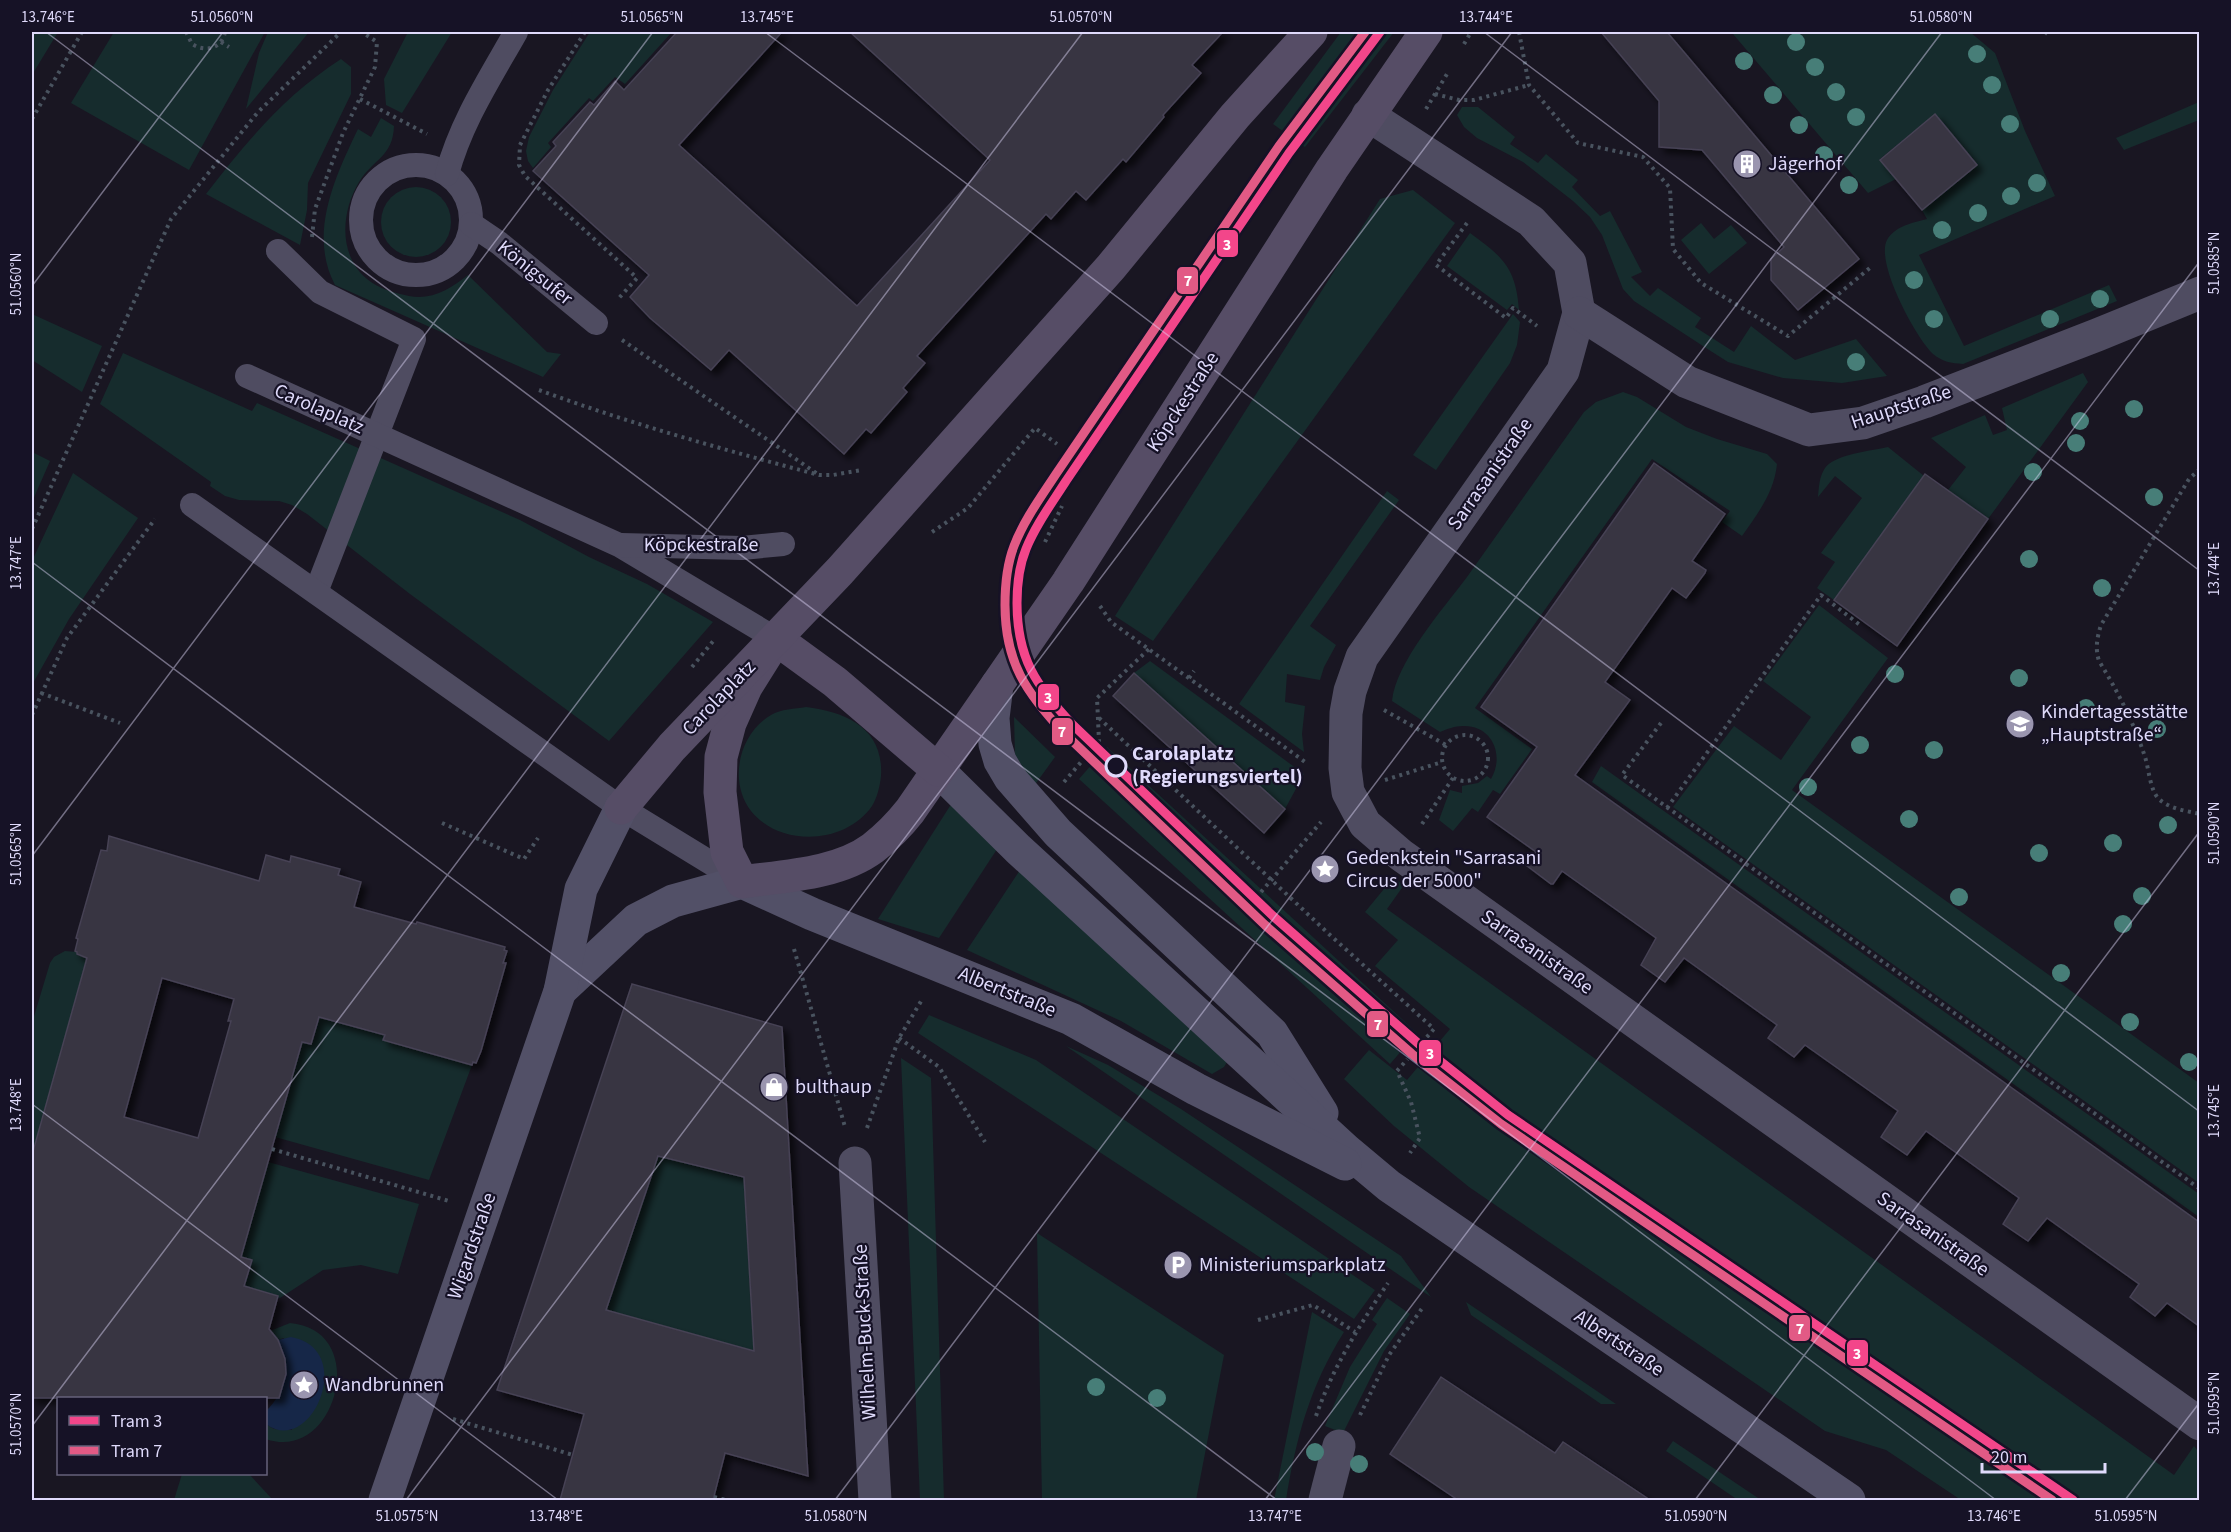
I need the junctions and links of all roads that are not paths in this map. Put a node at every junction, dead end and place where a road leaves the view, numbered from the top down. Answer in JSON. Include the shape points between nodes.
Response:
{"nodes":[{"id":1,"x":516,"y":32,"type":"edge"},
{"id":2,"x":1311,"y":32,"type":"edge"},
{"id":3,"x":1426,"y":32,"type":"edge"},
{"id":4,"x":1368,"y":115,"type":"junction"},
{"id":5,"x":447,"y":174,"type":"junction"},
{"id":6,"x":471,"y":224,"type":"junction"},
{"id":7,"x":278,"y":250,"type":"dead end"},
{"id":8,"x":2199,"y":293,"type":"edge"},
{"id":9,"x":1579,"y":313,"type":"junction"},
{"id":10,"x":596,"y":323,"type":"road end"},
{"id":11,"x":247,"y":376,"type":"dead end"},
{"id":12,"x":378,"y":435,"type":"junction"},
{"id":13,"x":192,"y":505,"type":"dead end"},
{"id":14,"x":609,"y":540,"type":"junction"},
{"id":15,"x":783,"y":544,"type":"dead end"},
{"id":16,"x":316,"y":592,"type":"junction"},
{"id":17,"x":776,"y":639,"type":"junction"},
{"id":18,"x":997,"y":685,"type":"junction"},
{"id":19,"x":938,"y":770,"type":"junction"},
{"id":20,"x":621,"y":808,"type":"junction"},
{"id":21,"x":742,"y":882,"type":"junction"},
{"id":22,"x":560,"y":991,"type":"junction"},
{"id":23,"x":1346,"y":1150,"type":"junction"},
{"id":24,"x":855,"y":1163,"type":"road end"},
{"id":25,"x":1389,"y":1186,"type":"junction"},
{"id":26,"x":2199,"y":1424,"type":"edge"},
{"id":27,"x":1340,"y":1446,"type":"road end"},
{"id":28,"x":385,"y":1500,"type":"edge"},
{"id":29,"x":875,"y":1500,"type":"edge"},
{"id":30,"x":1325,"y":1500,"type":"edge"},
{"id":31,"x":1849,"y":1500,"type":"edge"}],
"edges":[{"from":1,"to":5,"type":"lane","via":[[465,121]]},
{"from":2,"to":17,"type":"main road","via":[[1235,116],[1111,267]]},
{"from":3,"to":4,"type":"main road","name":"Köpckestraße"},
{"from":4,"to":9,"type":"street","name":"Sarrasanistraße","via":[[1531,221],[1570,263]]},
{"from":4,"to":18,"type":"main road","name":"Köpckestraße","via":[[1080,564]]},
{"from":5,"to":6,"type":"lane","via":[[470,205]]},
{"from":5,"to":6,"type":"lane","name":"Königsufer","via":[[411,165],[392,170],[376,182],[361,216],[363,235],[371,252],[385,266],[402,274],[440,270],[456,259]]},
{"from":6,"to":10,"type":"lane","name":"Königsufer"},
{"from":7,"to":12,"type":"lane","via":[[320,292],[414,339]]},
{"from":8,"to":9,"type":"street","name":"Hauptstraße","via":[[1863,423],[1809,430],[1687,382]]},
{"from":9,"to":26,"type":"street","name":"Sarrasanistraße","via":[[1563,371],[1362,657],[1346,713],[1345,768],[1348,792],[1365,824],[1401,855]]},
{"from":11,"to":12,"type":"lane","name":"Carolaplatz"},
{"from":12,"to":14,"type":"lane","name":"Carolaplatz"},
{"from":12,"to":16,"type":"lane"},
{"from":13,"to":16,"type":"lane"},
{"from":14,"to":15,"type":"lane","name":"Köpckestraße","via":[[742,548]]},
{"from":14,"to":17,"type":"lane","name":"Carolaplatz"},
{"from":16,"to":20,"type":"lane"},
{"from":17,"to":19,"type":"main road","name":"Albertstraße","via":[[835,682]]},
{"from":17,"to":20,"type":"main road","name":"Carolaplatz","via":[[672,747]]},
{"from":17,"to":21,"type":"main road","via":[[746,687],[721,757],[720,792],[727,852]]},
{"from":18,"to":19,"type":"main road","name":"Köpckestraße"},
{"from":18,"to":23,"type":"main road","name":"Albertstraße","via":[[995,744],[1010,778],[1058,833],[1272,1033]]},
{"from":19,"to":21,"type":"main road","via":[[910,812],[872,849],[813,871]]},
{"from":19,"to":23,"type":"main road","name":"Albertstraße","via":[[1018,849]]},
{"from":20,"to":21,"type":"lane","name":"Albertstraße"},
{"from":20,"to":22,"type":"main road","name":"Wigardstraße","via":[[581,889]]},
{"from":21,"to":22,"type":"main road","name":"Wigardstraße","via":[[673,902],[636,920]]},
{"from":21,"to":25,"type":"main road","name":"Albertstraße","via":[[1071,1018],[1196,1089]]},
{"from":22,"to":28,"type":"main road","name":"Wigardstraße"},
{"from":23,"to":25,"type":"main road","name":"Albertstraße"},
{"from":24,"to":29,"type":"street","name":"Wilhelm-Buck-Straße"},
{"from":25,"to":31,"type":"main road","name":"Albertstraße"},
{"from":27,"to":30,"type":"street"}]}
